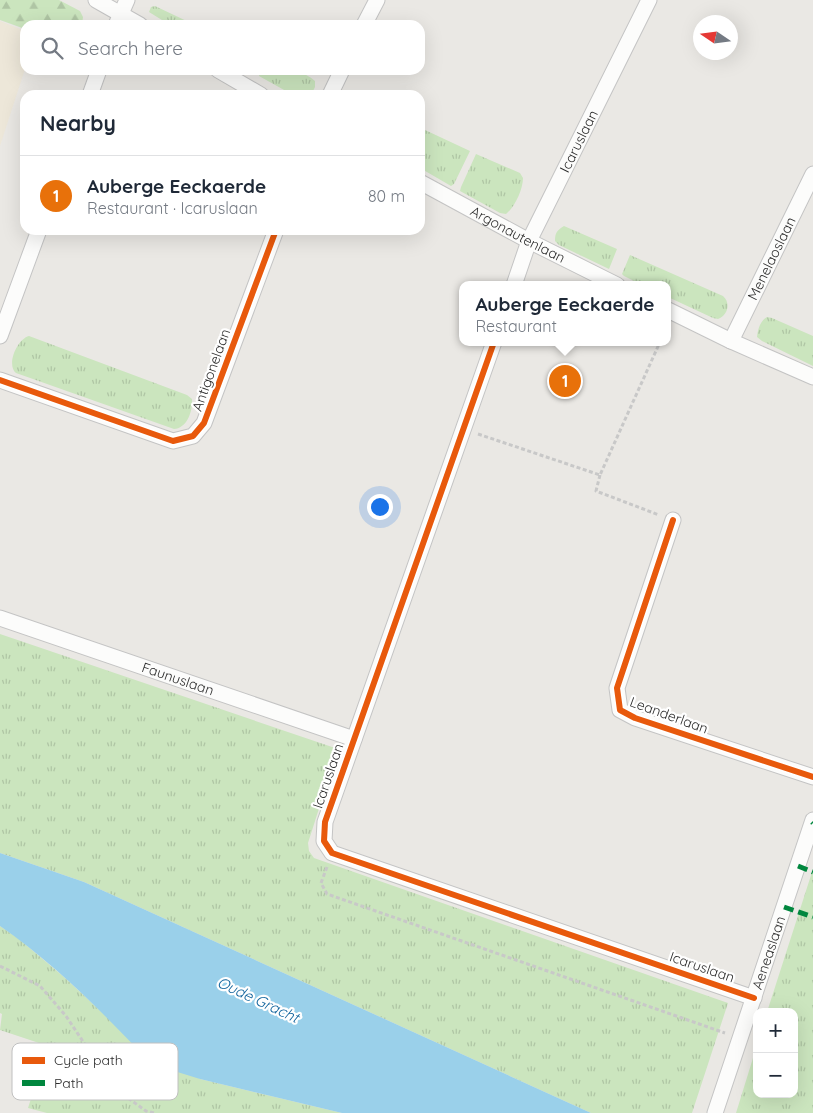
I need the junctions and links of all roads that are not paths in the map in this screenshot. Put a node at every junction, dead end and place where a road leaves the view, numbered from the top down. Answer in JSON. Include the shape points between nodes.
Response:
{"nodes":[{"id":1,"x":96,"y":0,"type":"edge"},
{"id":2,"x":377,"y":0,"type":"edge"},
{"id":3,"x":649,"y":0,"type":"edge"},
{"id":4,"x":121,"y":13,"type":"edge"},
{"id":5,"x":132,"y":20,"type":"edge"},
{"id":6,"x":367,"y":20,"type":"edge"},
{"id":7,"x":97,"y":75,"type":"edge"},
{"id":8,"x":227,"y":75,"type":"edge"},
{"id":9,"x":340,"y":75,"type":"edge"},
{"id":10,"x":92,"y":90,"type":"edge"},
{"id":11,"x":253,"y":90,"type":"edge"},
{"id":12,"x":332,"y":90,"type":"edge"},
{"id":13,"x":813,"y":174,"type":"edge"},
{"id":14,"x":425,"y":185,"type":"edge"},
{"id":15,"x":38,"y":235,"type":"edge"},
{"id":16,"x":274,"y":235,"type":"edge"},
{"id":17,"x":529,"y":241,"type":"junction"},
{"id":18,"x":515,"y":281,"type":"edge"},
{"id":19,"x":609,"y":281,"type":"edge"},
{"id":20,"x":671,"y":311,"type":"edge"},
{"id":21,"x":0,"y":336,"type":"edge"},
{"id":22,"x":731,"y":341,"type":"junction"},
{"id":23,"x":493,"y":346,"type":"edge"},
{"id":24,"x":813,"y":377,"type":"edge"},
{"id":25,"x":0,"y":380,"type":"edge"},
{"id":26,"x":673,"y":520,"type":"road end"},
{"id":27,"x":0,"y":618,"type":"edge"},
{"id":28,"x":354,"y":739,"type":"junction"},
{"id":29,"x":813,"y":777,"type":"edge"},
{"id":30,"x":813,"y":820,"type":"edge"},
{"id":31,"x":754,"y":998,"type":"junction"},
{"id":32,"x":715,"y":1113,"type":"edge"}],
"edges":[{"from":1,"to":4,"type":"street"},
{"from":2,"to":6,"type":"street"},
{"from":3,"to":17,"type":"street","name":"Icaruslaan"},
{"from":4,"to":5,"type":"street"},
{"from":7,"to":10,"type":"street"},
{"from":8,"to":11,"type":"street"},
{"from":9,"to":12,"type":"street"},
{"from":13,"to":22,"type":"street","name":"Menelaoslaan"},
{"from":14,"to":17,"type":"street","name":"Argonautenlaan"},
{"from":15,"to":21,"type":"street"},
{"from":16,"to":25,"type":"street","name":"Antigonelaan","via":[[204,423],[193,436],[173,441]]},
{"from":17,"to":18,"type":"street","name":"Icaruslaan"},
{"from":17,"to":19,"type":"street","name":"Argonautenlaan"},
{"from":20,"to":22,"type":"street"},
{"from":22,"to":24,"type":"street"},
{"from":23,"to":28,"type":"street","name":"Icaruslaan"},
{"from":26,"to":29,"type":"street","name":"Leanderlaan","via":[[617,688],[620,710],[635,718]]},
{"from":27,"to":28,"type":"street","name":"Faunuslaan"},
{"from":28,"to":31,"type":"street","name":"Icaruslaan","via":[[325,822],[324,841],[332,853]]},
{"from":30,"to":31,"type":"street","name":"Aeneaslaan"},
{"from":31,"to":32,"type":"street","name":"Aeneaslaan"}]}
